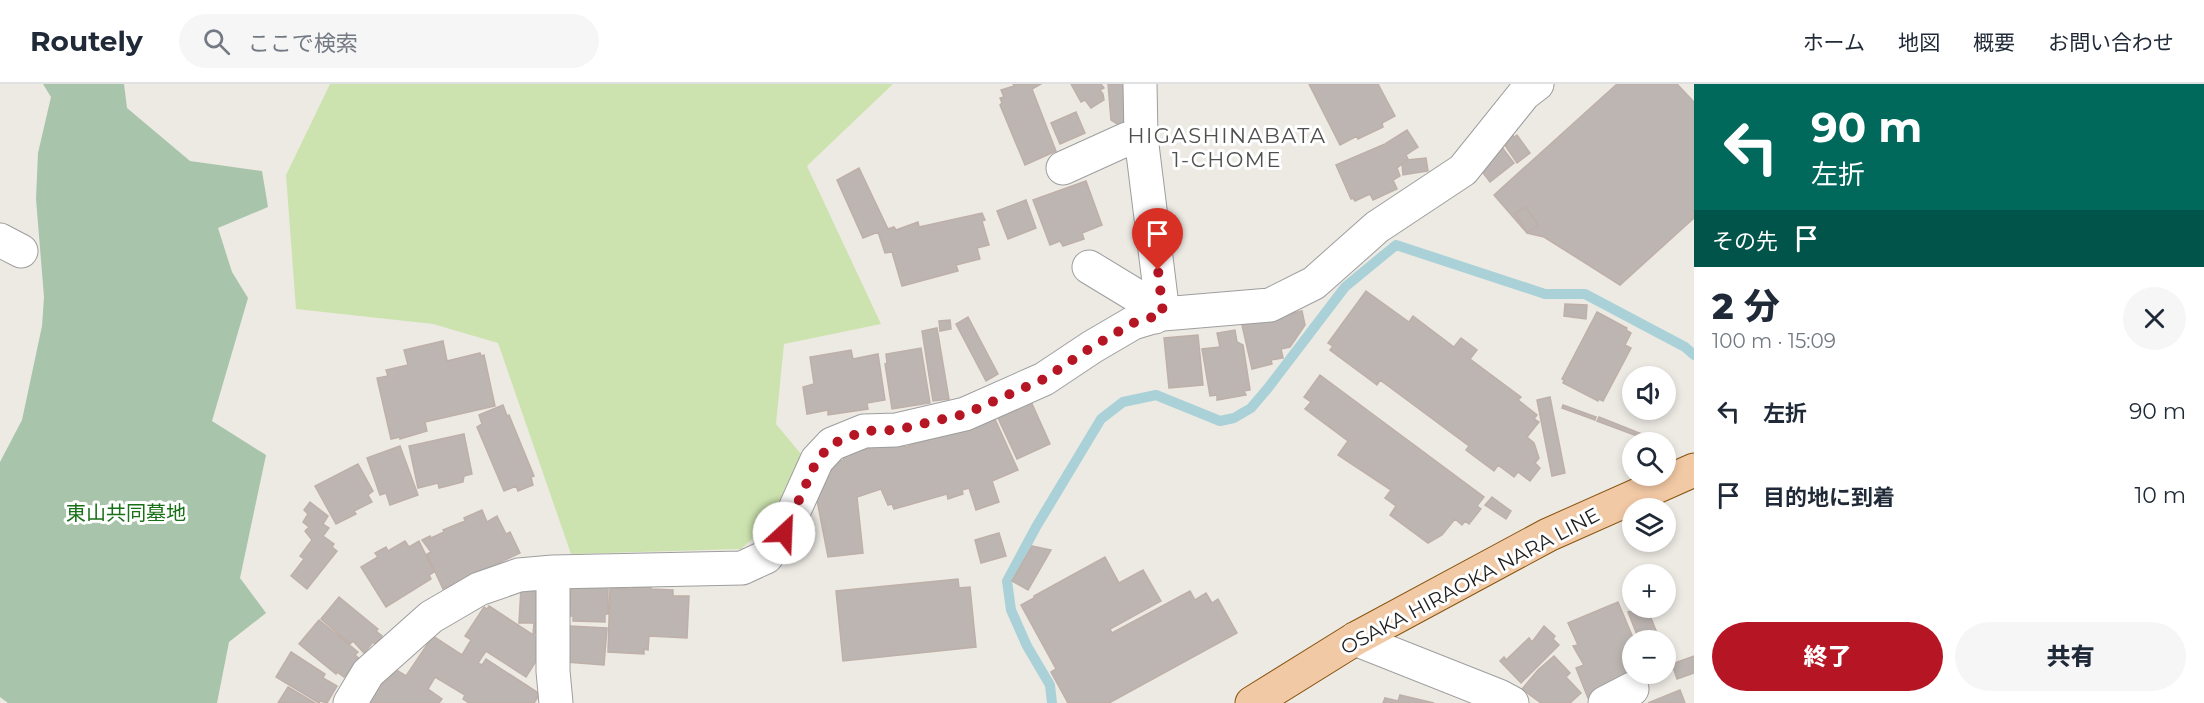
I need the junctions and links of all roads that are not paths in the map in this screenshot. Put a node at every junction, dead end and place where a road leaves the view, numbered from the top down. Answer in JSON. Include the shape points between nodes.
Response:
{"nodes":[{"id":1,"x":1140,"y":84,"type":"edge"},
{"id":2,"x":1537,"y":84,"type":"edge"},
{"id":3,"x":1141,"y":137,"type":"junction"},
{"id":4,"x":1063,"y":168,"type":"dead end"},
{"id":5,"x":1089,"y":267,"type":"dead end"},
{"id":6,"x":1159,"y":316,"type":"junction"},
{"id":7,"x":1694,"y":470,"type":"edge"},
{"id":8,"x":553,"y":572,"type":"junction"},
{"id":9,"x":1355,"y":639,"type":"junction"},
{"id":10,"x":350,"y":703,"type":"edge"},
{"id":11,"x":556,"y":703,"type":"edge"},
{"id":12,"x":1252,"y":703,"type":"edge"},
{"id":13,"x":1512,"y":703,"type":"edge"}],
"edges":[{"from":1,"to":3,"type":"street"},
{"from":2,"to":6,"type":"street","via":[[1524,94],[1463,170],[1377,227],[1314,283],[1270,305]]},
{"from":3,"to":4,"type":"street","via":[[1127,139]]},
{"from":3,"to":6,"type":"street"},
{"from":5,"to":6,"type":"street","via":[[1145,301]]},
{"from":6,"to":8,"type":"street","via":[[1133,323],[1044,379],[965,414],[896,430],[864,431],[832,444],[817,460],[784,533],[766,557],[742,568]]},
{"from":7,"to":9,"type":"main road","name":"OSAKA HIRAOKA NARA LINE","via":[[1548,535]]},
{"from":8,"to":10,"type":"street","via":[[519,574],[479,589],[431,618],[368,673]]},
{"from":8,"to":11,"type":"street"},
{"from":9,"to":12,"type":"main road","name":"OSAKA HIRAOKA NARA LINE"},
{"from":9,"to":13,"type":"street"}]}
